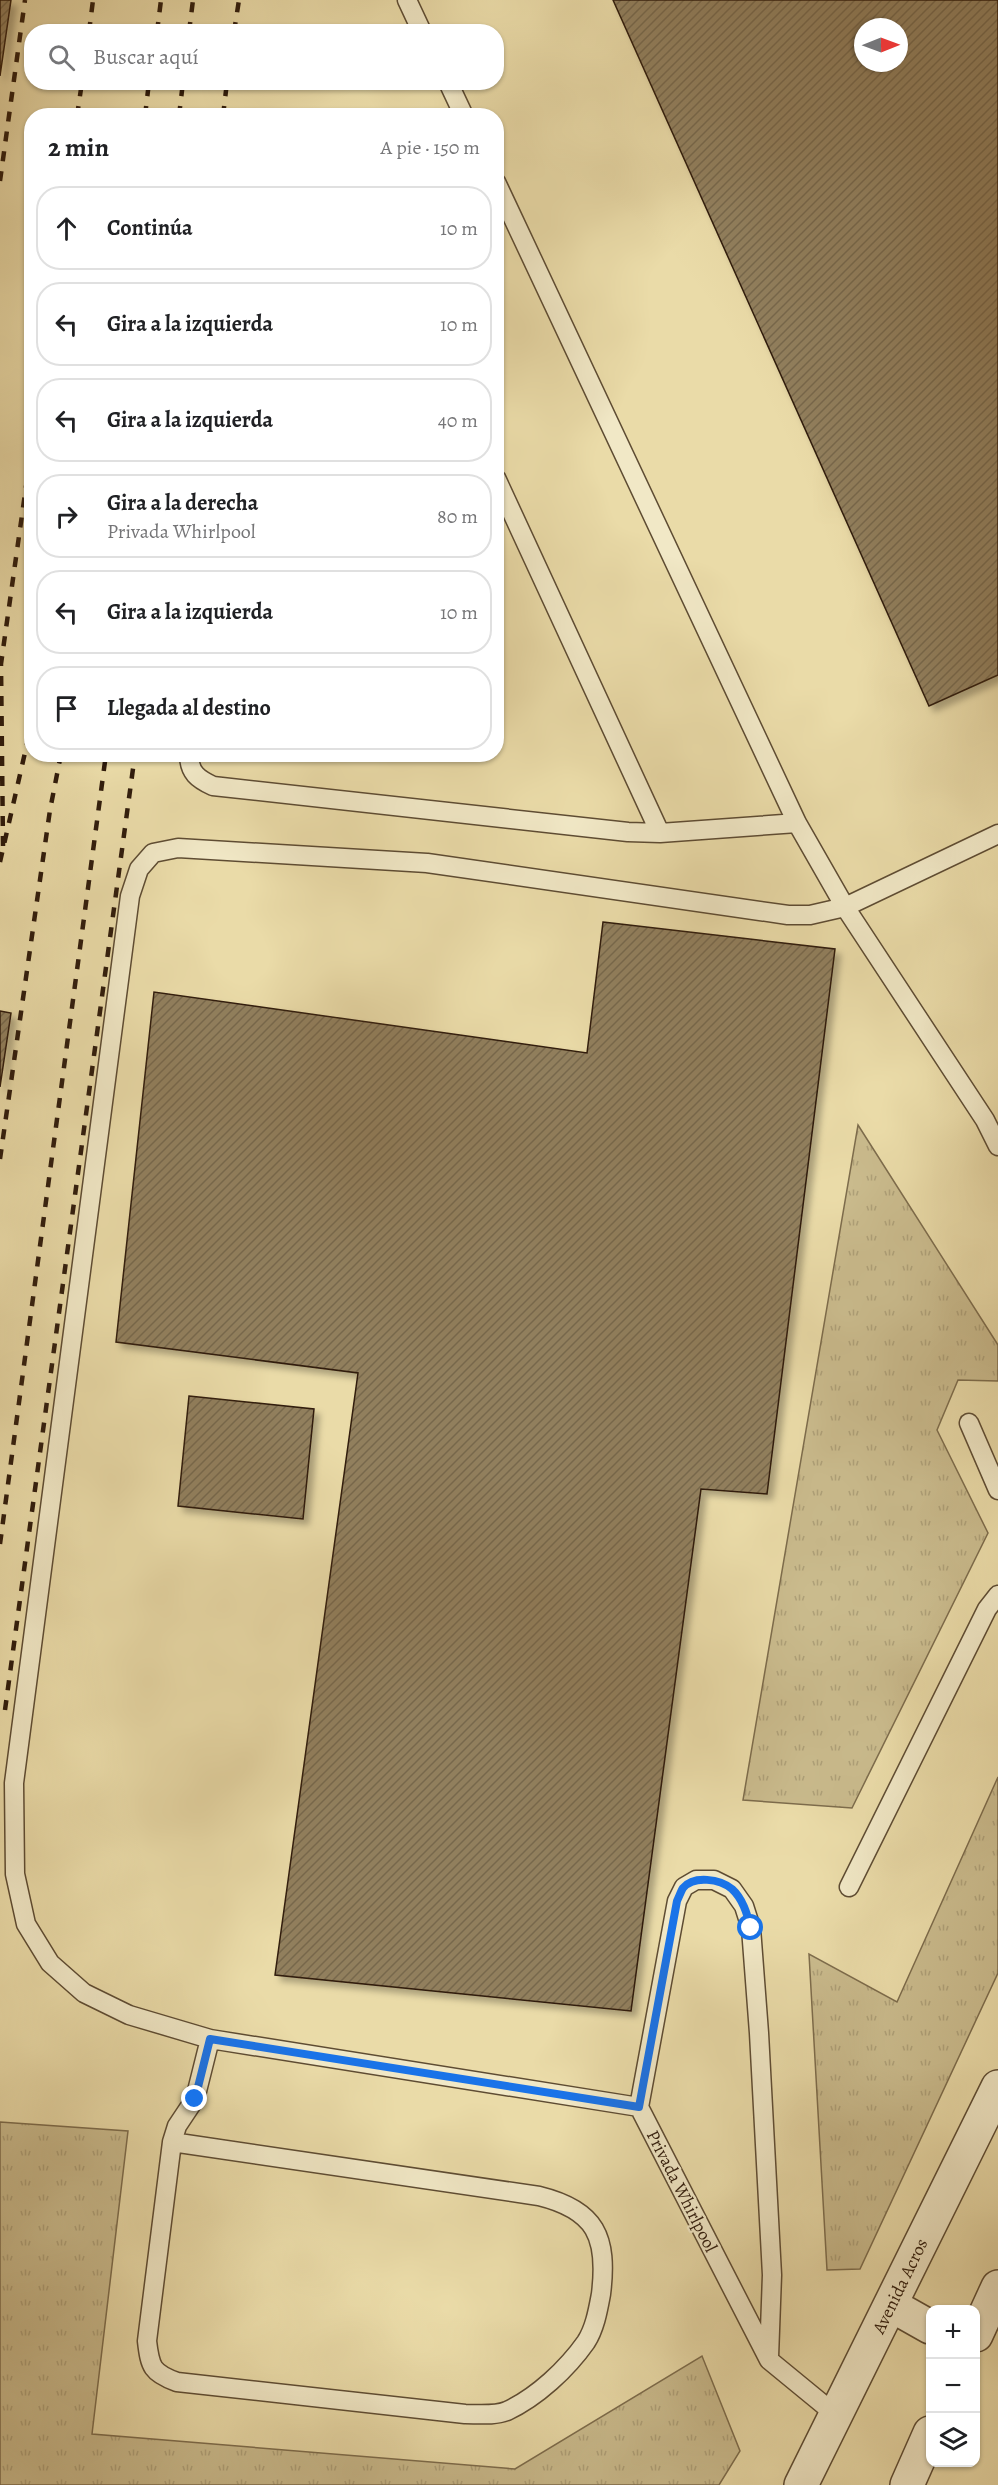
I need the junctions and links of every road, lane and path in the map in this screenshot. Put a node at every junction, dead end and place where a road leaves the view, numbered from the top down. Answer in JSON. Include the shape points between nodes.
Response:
{"nodes":[{"id":1,"x":407,"y":0,"type":"edge"},
{"id":2,"x":418,"y":24,"type":"edge"},
{"id":3,"x":452,"y":90,"type":"edge"},
{"id":4,"x":460,"y":108,"type":"edge"},
{"id":5,"x":504,"y":199,"type":"edge"},
{"id":6,"x":504,"y":495,"type":"edge"},
{"id":7,"x":189,"y":762,"type":"edge"},
{"id":8,"x":797,"y":822,"type":"junction"},
{"id":9,"x":660,"y":833,"type":"junction"},
{"id":10,"x":998,"y":834,"type":"edge"},
{"id":11,"x":844,"y":907,"type":"junction"},
{"id":12,"x":992,"y":1117,"type":"edge"},
{"id":13,"x":998,"y":1146,"type":"edge"},
{"id":14,"x":969,"y":1423,"type":"dead end"},
{"id":15,"x":998,"y":1490,"type":"edge"},
{"id":16,"x":998,"y":1595,"type":"edge"},
{"id":17,"x":849,"y":1887,"type":"dead end"},
{"id":18,"x":210,"y":2039,"type":"junction"},
{"id":19,"x":998,"y":2087,"type":"edge"},
{"id":20,"x":639,"y":2107,"type":"junction"},
{"id":21,"x":172,"y":2142,"type":"junction"},
{"id":22,"x":998,"y":2287,"type":"edge"},
{"id":23,"x":891,"y":2305,"type":"junction"},
{"id":24,"x":926,"y":2325,"type":"edge"},
{"id":25,"x":980,"y":2325,"type":"edge"},
{"id":26,"x":769,"y":2360,"type":"junction"},
{"id":27,"x":836,"y":2415,"type":"junction"},
{"id":28,"x":926,"y":2442,"type":"edge"},
{"id":29,"x":801,"y":2485,"type":"edge"},
{"id":30,"x":907,"y":2485,"type":"edge"}],
"edges":[{"from":1,"to":2,"type":"lane"},
{"from":3,"to":4,"type":"lane"},
{"from":5,"to":8,"type":"lane"},
{"from":6,"to":9,"type":"lane"},
{"from":7,"to":9,"type":"lane","via":[[196,778],[213,786]]},
{"from":8,"to":9,"type":"lane"},
{"from":8,"to":11,"type":"lane"},
{"from":10,"to":11,"type":"lane"},
{"from":11,"to":12,"type":"lane"},
{"from":11,"to":18,"type":"lane","via":[[810,915],[788,915],[427,863],[178,848],[153,853],[138,869],[129,908],[14,1783],[15,1874],[26,1924],[50,1963],[84,1993],[129,2015]]},
{"from":12,"to":13,"type":"lane"},
{"from":14,"to":15,"type":"lane"},
{"from":16,"to":17,"type":"lane","via":[[987,1609]]},
{"from":18,"to":20,"type":"lane"},
{"from":18,"to":21,"type":"lane","via":[[195,2099],[177,2126]]},
{"from":19,"to":23,"type":"street","name":"Avenida Acros"},
{"from":20,"to":26,"type":"lane","name":"Privada Whirlpool"},
{"from":20,"to":26,"type":"lane","via":[[677,1901],[684,1887],[696,1880],[714,1880],[732,1889],[744,1906],[751,1928],[772,2275]]},
{"from":21,"to":21,"type":"lane","via":[[147,2341],[150,2362],[159,2375],[177,2382],[454,2413],[504,2412],[528,2399],[567,2366],[587,2340],[598,2315],[604,2266],[600,2238],[584,2216],[564,2202]]},
{"from":22,"to":25,"type":"street"},
{"from":23,"to":24,"type":"street"},
{"from":23,"to":27,"type":"street","name":"Avenida Acros"},
{"from":26,"to":27,"type":"lane","name":"Privada Whirlpool"},
{"from":27,"to":29,"type":"street","name":"Avenida Acros"},
{"from":28,"to":30,"type":"street"}]}
